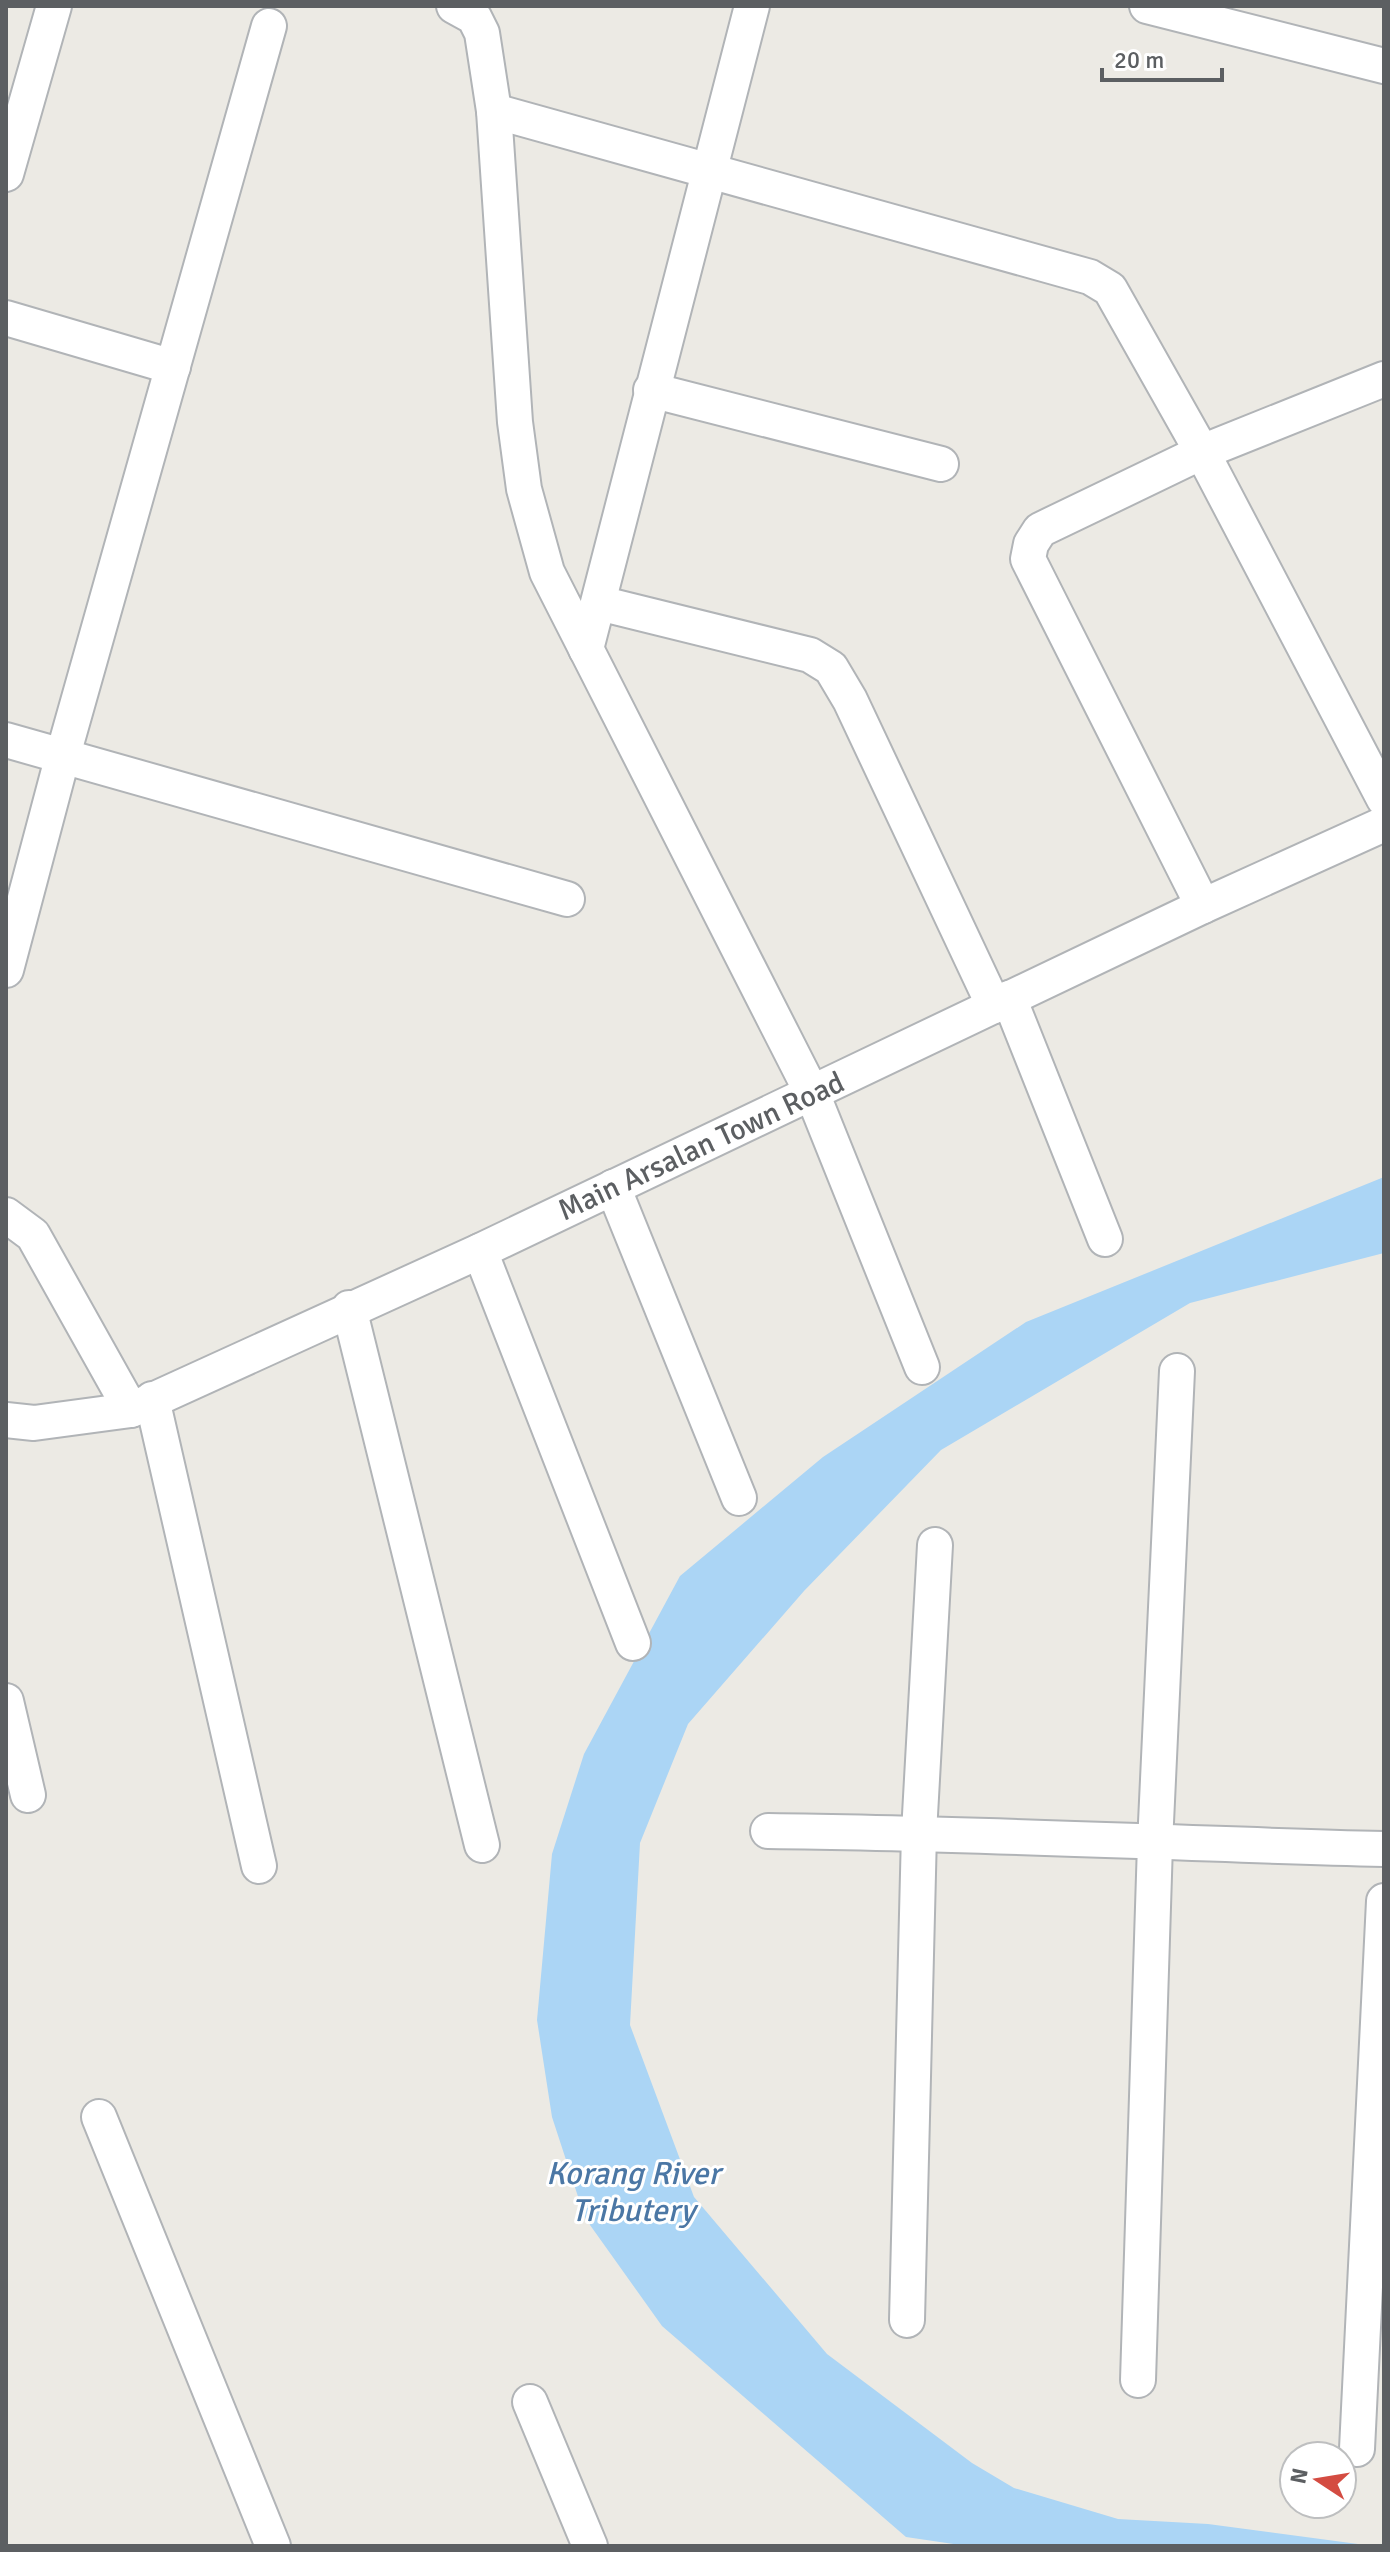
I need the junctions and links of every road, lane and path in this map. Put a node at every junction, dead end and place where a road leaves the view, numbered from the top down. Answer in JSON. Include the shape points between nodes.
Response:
{"nodes":[{"id":1,"x":54,"y":6,"type":"edge"},
{"id":2,"x":454,"y":6,"type":"edge"},
{"id":3,"x":752,"y":6,"type":"edge"},
{"id":4,"x":1147,"y":6,"type":"edge"},
{"id":5,"x":269,"y":26,"type":"dead end"},
{"id":6,"x":1384,"y":66,"type":"edge"},
{"id":7,"x":494,"y":111,"type":"junction"},
{"id":8,"x":709,"y":168,"type":"junction"},
{"id":9,"x":6,"y":174,"type":"edge"},
{"id":10,"x":6,"y":318,"type":"edge"},
{"id":11,"x":173,"y":367,"type":"junction"},
{"id":12,"x":1384,"y":379,"type":"edge"},
{"id":13,"x":651,"y":390,"type":"junction"},
{"id":14,"x":1202,"y":452,"type":"junction"},
{"id":15,"x":941,"y":464,"type":"dead end"},
{"id":16,"x":599,"y":603,"type":"junction"},
{"id":17,"x":586,"y":649,"type":"junction"},
{"id":18,"x":6,"y":740,"type":"edge"},
{"id":19,"x":63,"y":755,"type":"junction"},
{"id":20,"x":1384,"y":799,"type":"edge"},
{"id":21,"x":1384,"y":824,"type":"edge"},
{"id":22,"x":567,"y":899,"type":"dead end"},
{"id":23,"x":1203,"y":906,"type":"junction"},
{"id":24,"x":7,"y":964,"type":"edge"},
{"id":25,"x":1001,"y":1002,"type":"junction"},
{"id":26,"x":812,"y":1093,"type":"junction"},
{"id":27,"x":613,"y":1187,"type":"junction"},
{"id":28,"x":6,"y":1215,"type":"edge"},
{"id":29,"x":1105,"y":1239,"type":"dead end"},
{"id":30,"x":480,"y":1251,"type":"junction"},
{"id":31,"x":349,"y":1308,"type":"junction"},
{"id":32,"x":922,"y":1367,"type":"dead end"},
{"id":33,"x":1177,"y":1371,"type":"dead end"},
{"id":34,"x":141,"y":1404,"type":"junction"},
{"id":35,"x":6,"y":1420,"type":"edge"},
{"id":36,"x":739,"y":1498,"type":"dead end"},
{"id":37,"x":935,"y":1545,"type":"dead end"},
{"id":38,"x":633,"y":1643,"type":"dead end"},
{"id":39,"x":6,"y":1701,"type":"edge"},
{"id":40,"x":28,"y":1795,"type":"dead end"},
{"id":41,"x":768,"y":1831,"type":"dead end"},
{"id":42,"x":919,"y":1833,"type":"junction"},
{"id":43,"x":1155,"y":1844,"type":"junction"},
{"id":44,"x":482,"y":1845,"type":"dead end"},
{"id":45,"x":1384,"y":1849,"type":"edge"},
{"id":46,"x":259,"y":1866,"type":"dead end"},
{"id":47,"x":1384,"y":1901,"type":"edge"},
{"id":48,"x":99,"y":2117,"type":"dead end"},
{"id":49,"x":907,"y":2320,"type":"dead end"},
{"id":50,"x":1138,"y":2380,"type":"dead end"},
{"id":51,"x":530,"y":2402,"type":"dead end"},
{"id":52,"x":1357,"y":2440,"type":"edge"},
{"id":53,"x":273,"y":2546,"type":"edge"},
{"id":54,"x":590,"y":2546,"type":"edge"}],
"edges":[{"from":1,"to":9,"type":"street"},
{"from":2,"to":7,"type":"street","via":[[474,17],[482,33]]},
{"from":3,"to":8,"type":"street"},
{"from":4,"to":6,"type":"street"},
{"from":5,"to":11,"type":"street"},
{"from":7,"to":8,"type":"street"},
{"from":7,"to":17,"type":"street","via":[[524,489],[547,572]]},
{"from":8,"to":13,"type":"street"},
{"from":8,"to":14,"type":"street","via":[[1090,277],[1110,289],[1124,308]]},
{"from":10,"to":11,"type":"street"},
{"from":11,"to":19,"type":"street"},
{"from":12,"to":14,"type":"street"},
{"from":13,"to":15,"type":"street"},
{"from":13,"to":16,"type":"street"},
{"from":14,"to":20,"type":"street"},
{"from":14,"to":23,"type":"street","via":[[1040,530],[1028,559]]},
{"from":16,"to":17,"type":"street"},
{"from":16,"to":25,"type":"street","via":[[810,655],[831,668]]},
{"from":17,"to":26,"type":"street"},
{"from":18,"to":19,"type":"street"},
{"from":19,"to":22,"type":"street"},
{"from":19,"to":24,"type":"street"},
{"from":21,"to":23,"type":"street","name":"Main Arsalan Town Road"},
{"from":23,"to":25,"type":"street","name":"Main Arsalan Town Road"},
{"from":25,"to":26,"type":"street","name":"Main Arsalan Town Road"},
{"from":25,"to":29,"type":"street"},
{"from":26,"to":27,"type":"street","name":"Main Arsalan Town Road"},
{"from":26,"to":32,"type":"street"},
{"from":27,"to":30,"type":"street","name":"Main Arsalan Town Road"},
{"from":27,"to":36,"type":"street"},
{"from":28,"to":34,"type":"street","via":[[33,1235]]},
{"from":30,"to":31,"type":"street","name":"Main Arsalan Town Road"},
{"from":30,"to":38,"type":"street"},
{"from":31,"to":34,"type":"street","name":"Main Arsalan Town Road"},
{"from":31,"to":44,"type":"street"},
{"from":33,"to":43,"type":"street"},
{"from":34,"to":35,"type":"street","name":"Main Arsalan Town Road","via":[[34,1423]]},
{"from":34,"to":46,"type":"street"},
{"from":37,"to":42,"type":"street"},
{"from":39,"to":40,"type":"street"},
{"from":41,"to":42,"type":"street"},
{"from":42,"to":43,"type":"street"},
{"from":42,"to":49,"type":"street"},
{"from":43,"to":45,"type":"street"},
{"from":43,"to":50,"type":"street"},
{"from":47,"to":52,"type":"street"},
{"from":48,"to":53,"type":"street"},
{"from":51,"to":54,"type":"street"}]}
